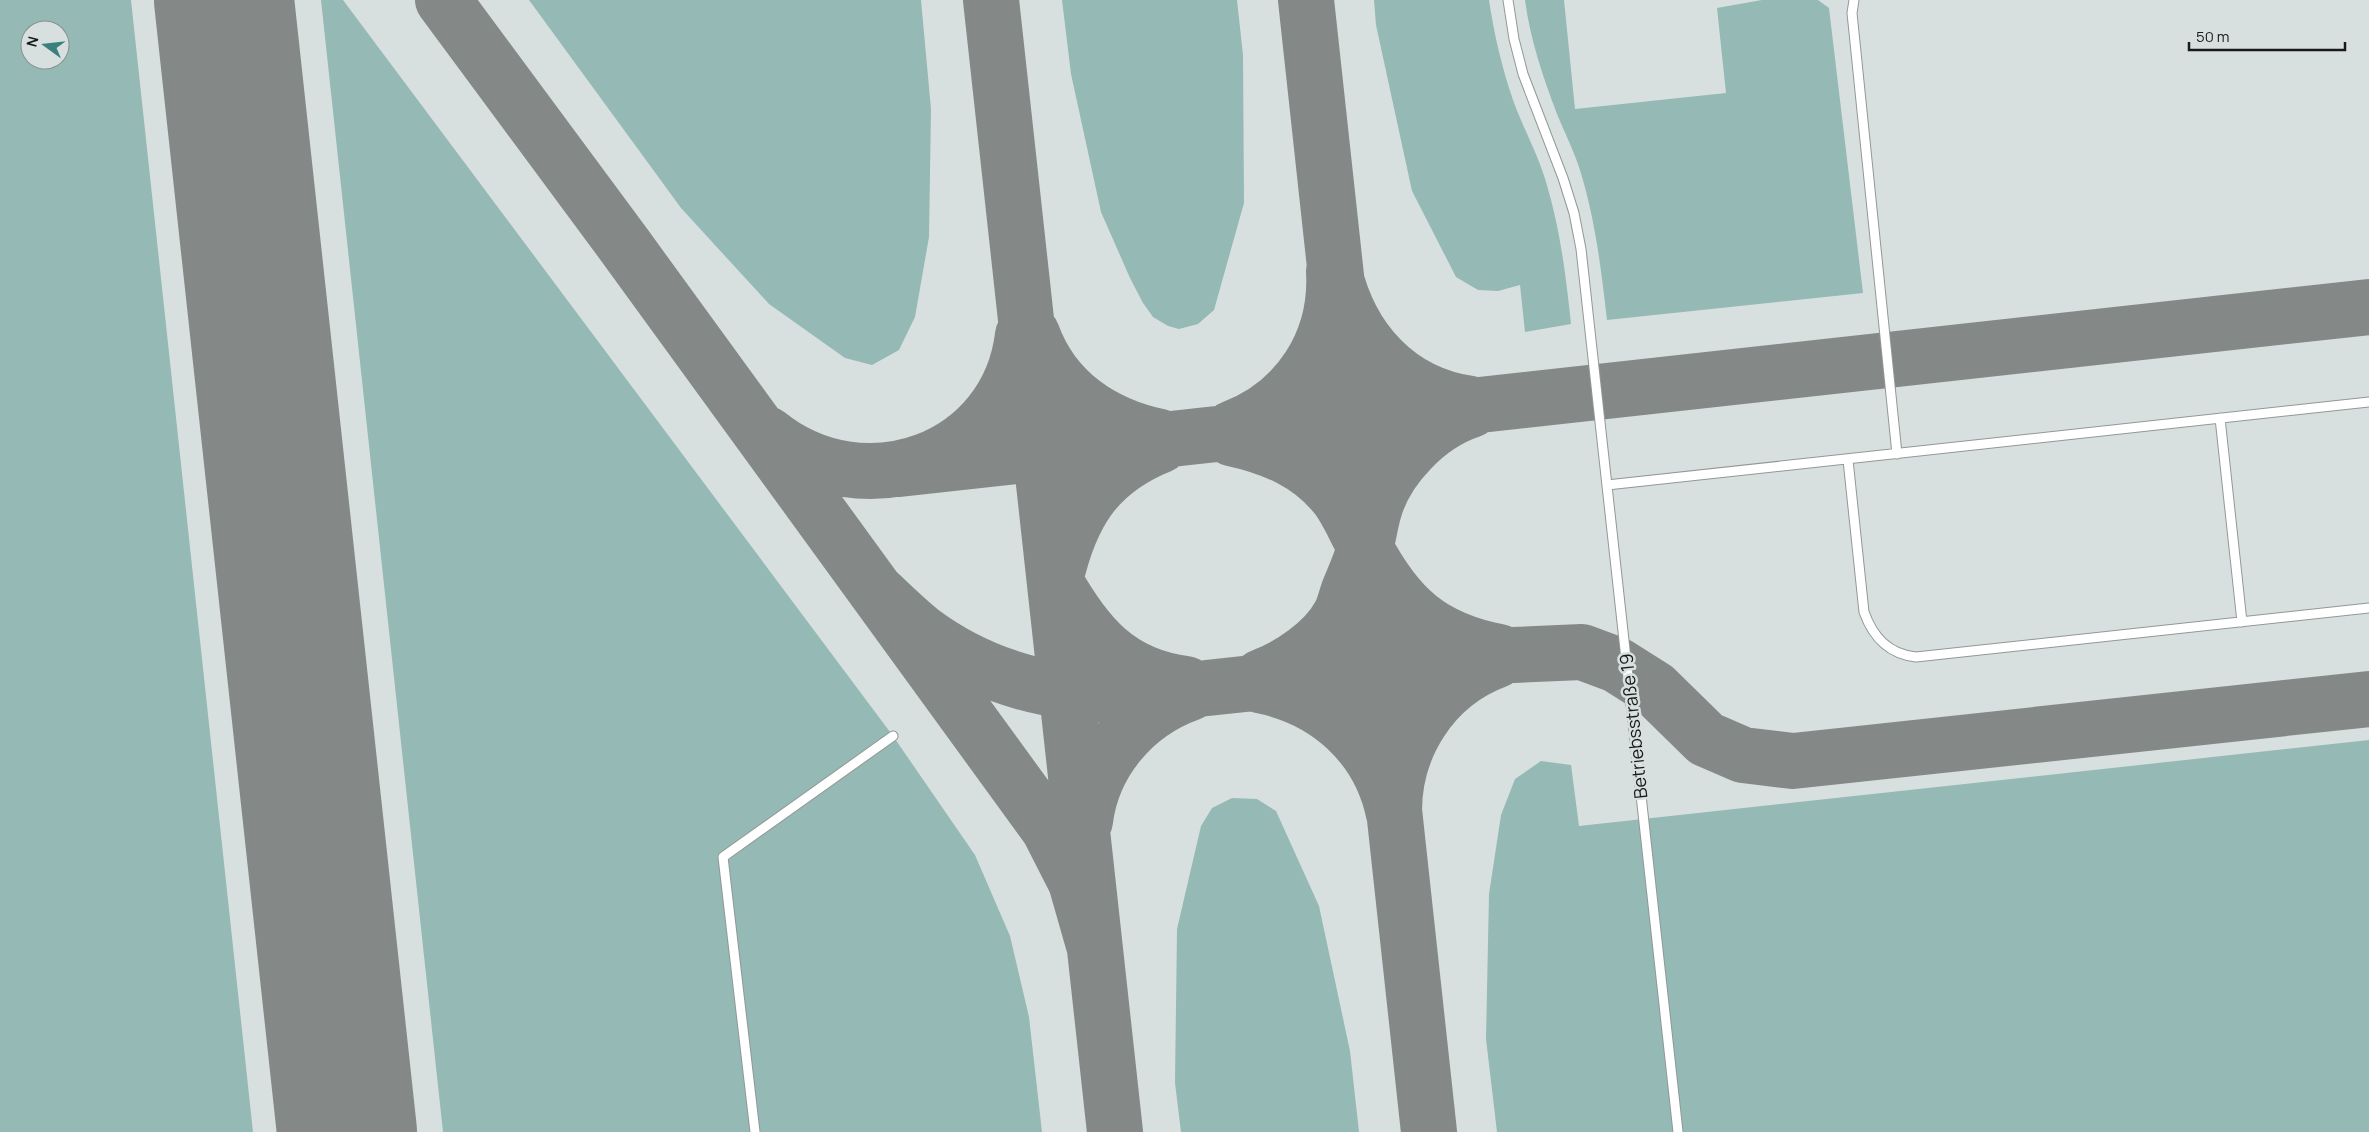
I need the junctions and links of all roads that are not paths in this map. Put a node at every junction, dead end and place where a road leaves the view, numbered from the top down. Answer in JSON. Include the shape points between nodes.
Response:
{"nodes":[{"id":1,"x":1508,"y":0,"type":"edge"},
{"id":2,"x":1854,"y":0,"type":"edge"},
{"id":3,"x":2369,"y":402,"type":"edge"},
{"id":4,"x":2220,"y":418,"type":"junction"},
{"id":5,"x":1896,"y":454,"type":"junction"},
{"id":6,"x":1848,"y":460,"type":"junction"},
{"id":7,"x":1607,"y":485,"type":"junction"},
{"id":8,"x":2369,"y":608,"type":"edge"},
{"id":9,"x":2242,"y":622,"type":"junction"},
{"id":10,"x":893,"y":736,"type":"dead end"},
{"id":11,"x":755,"y":1132,"type":"edge"},
{"id":12,"x":1678,"y":1132,"type":"edge"}],
"edges":[{"from":1,"to":7,"type":"lane","name":"Betriebsstraße 19","via":[[1523,74],[1574,213],[1581,249]]},
{"from":2,"to":5,"type":"lane","via":[[1853,23]]},
{"from":3,"to":4,"type":"lane"},
{"from":4,"to":5,"type":"lane"},
{"from":4,"to":9,"type":"lane"},
{"from":5,"to":6,"type":"lane"},
{"from":6,"to":7,"type":"lane"},
{"from":6,"to":9,"type":"lane","via":[[1864,612],[1877,638],[1901,655],[1916,657]]},
{"from":7,"to":12,"type":"lane","name":"Betriebsstraße 19"},
{"from":8,"to":9,"type":"lane"},
{"from":10,"to":11,"type":"lane","via":[[723,856]]}]}
